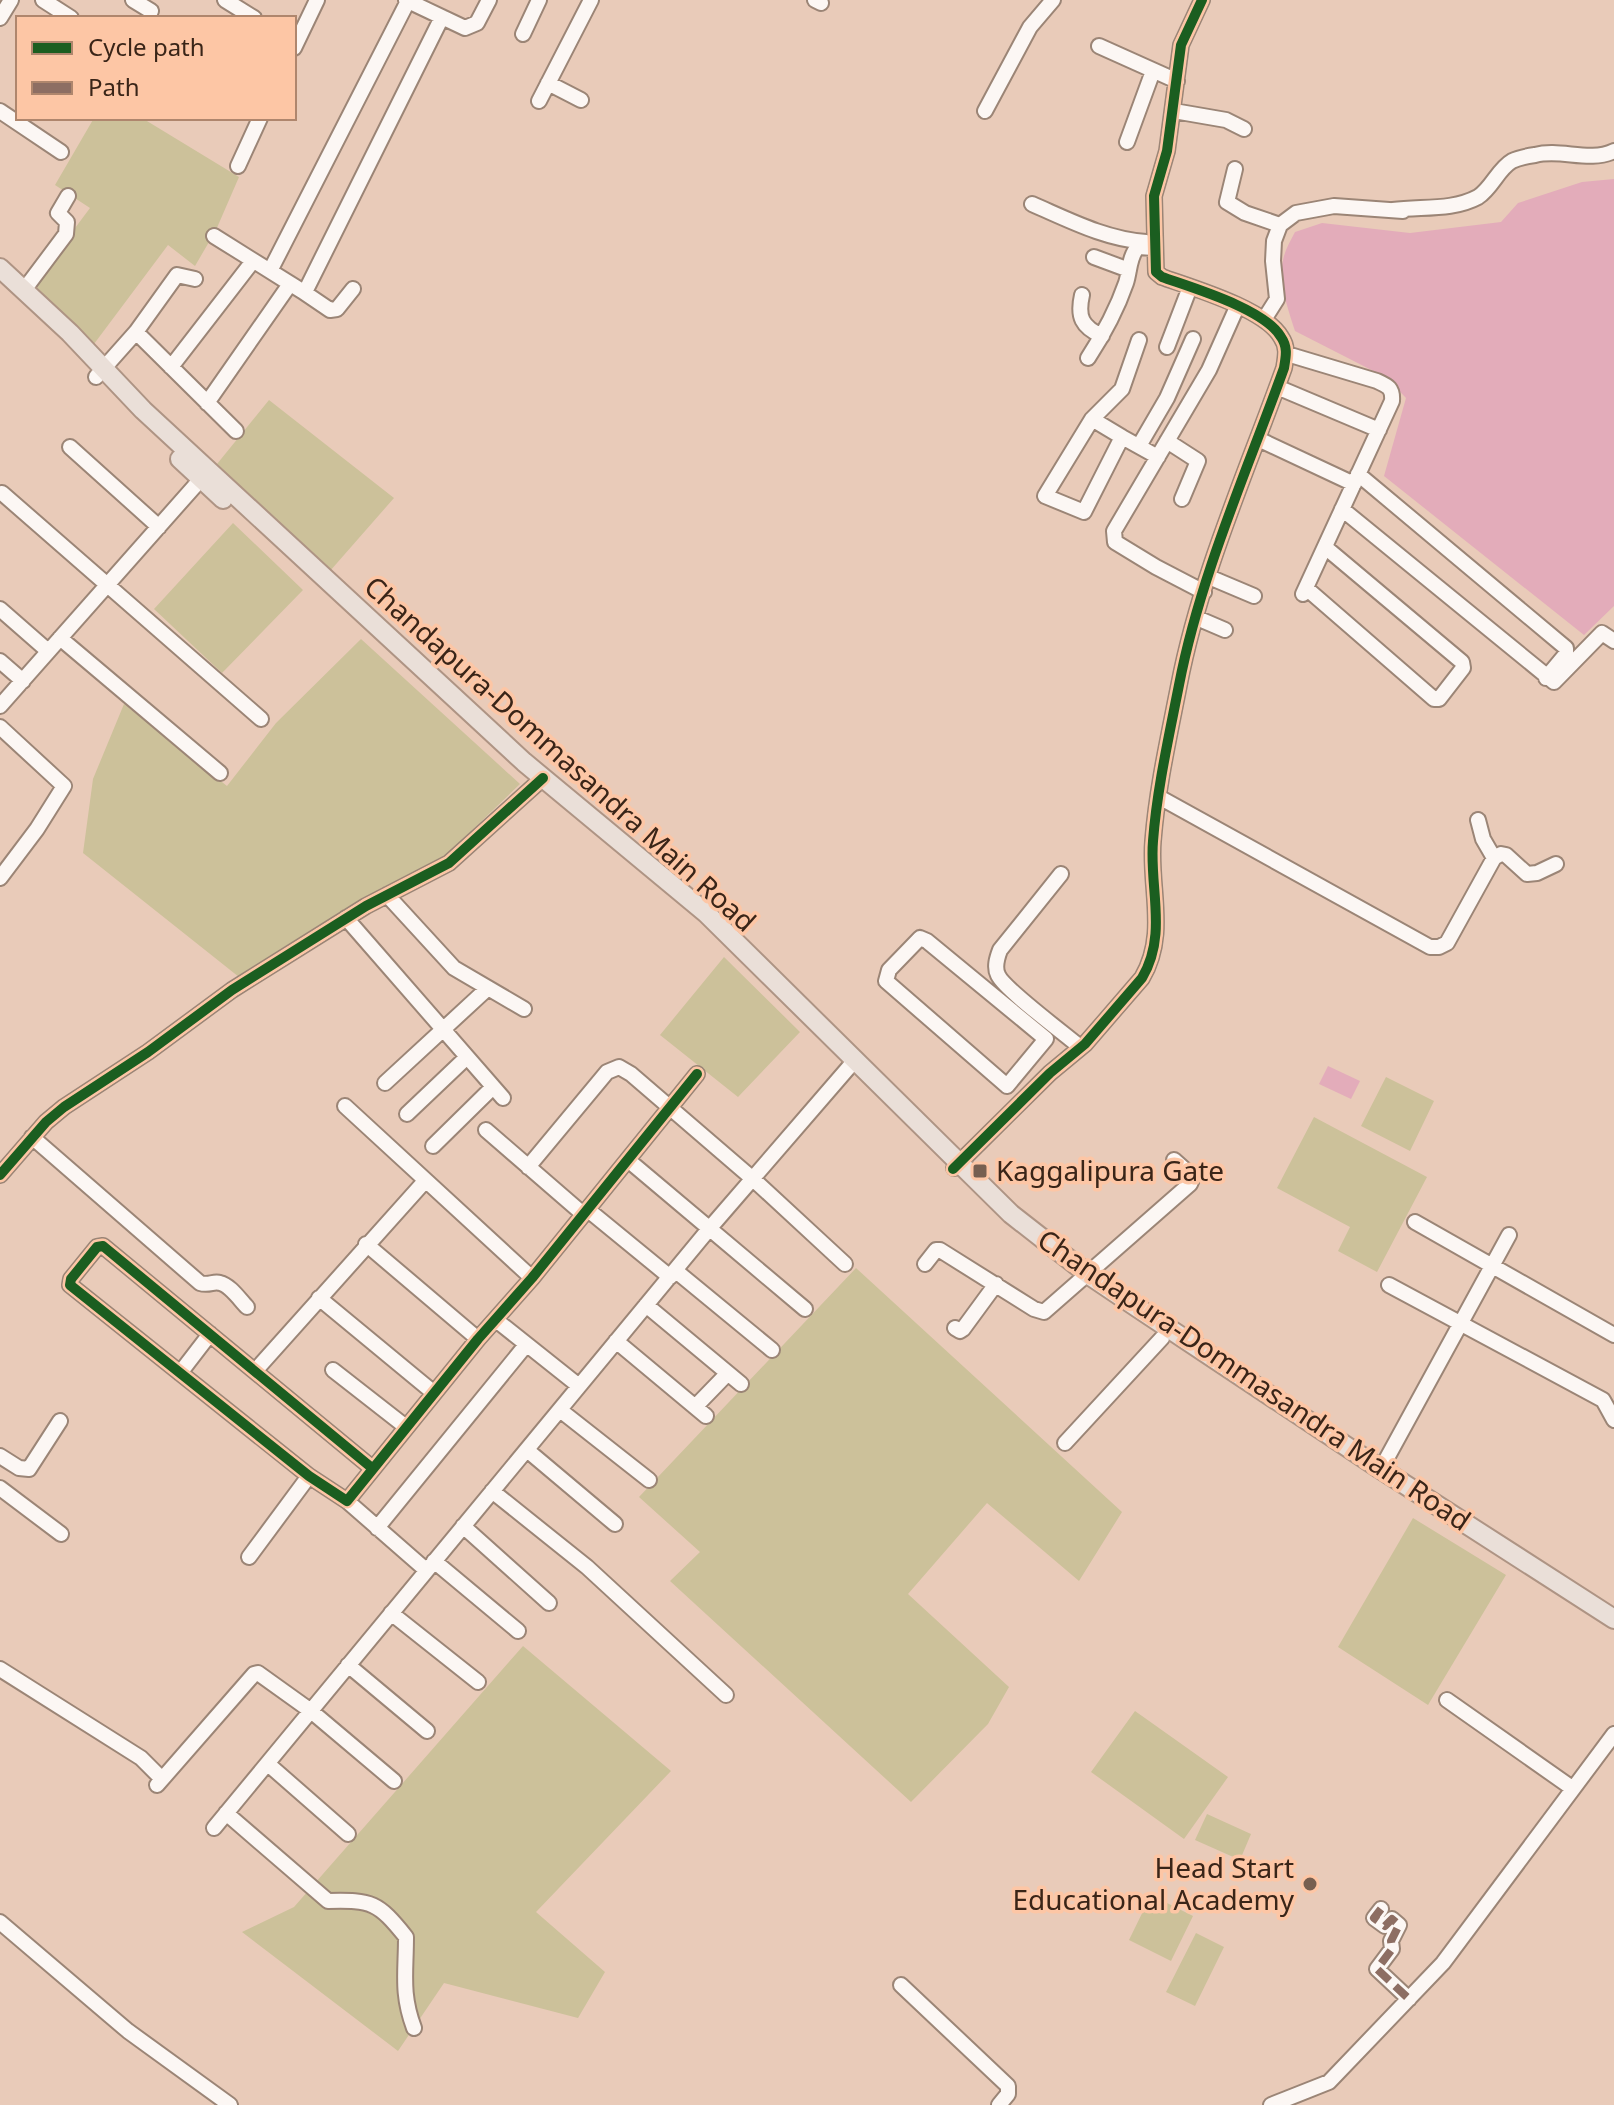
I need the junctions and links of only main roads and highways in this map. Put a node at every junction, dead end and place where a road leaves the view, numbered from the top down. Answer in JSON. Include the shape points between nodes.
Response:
{"nodes":[{"id":1,"x":0,"y":268,"type":"edge"},
{"id":2,"x":0,"y":282,"type":"edge"},
{"id":3,"x":100,"y":373,"type":"junction"},
{"id":4,"x":539,"y":781,"type":"junction"},
{"id":5,"x":1084,"y":1279,"type":"junction"},
{"id":6,"x":1614,"y":1619,"type":"edge"},
{"id":7,"x":1614,"y":1628,"type":"edge"}],
"edges":[{"from":1,"to":3,"type":"main road","name":"Chandapura-Dommasandra Main Road","via":[[70,333]]},
{"from":2,"to":3,"type":"main road","name":"Chandapura-Dommasandra Main Road"},
{"from":3,"to":4,"type":"main road","name":"Chandapura-Dommasandra Main Road"},
{"from":3,"to":4,"type":"main road","name":"Chandapura-Dommasandra Main Road","via":[[132,416]]},
{"from":4,"to":5,"type":"main road","name":"Chandapura-Dommasandra Main Road","via":[[706,913],[956,1165]]},
{"from":5,"to":6,"type":"main road","name":"Chandapura-Dommasandra Main Road"},
{"from":5,"to":7,"type":"main road","name":"Chandapura-Dommasandra Main Road","via":[[1293,1425]]}]}
